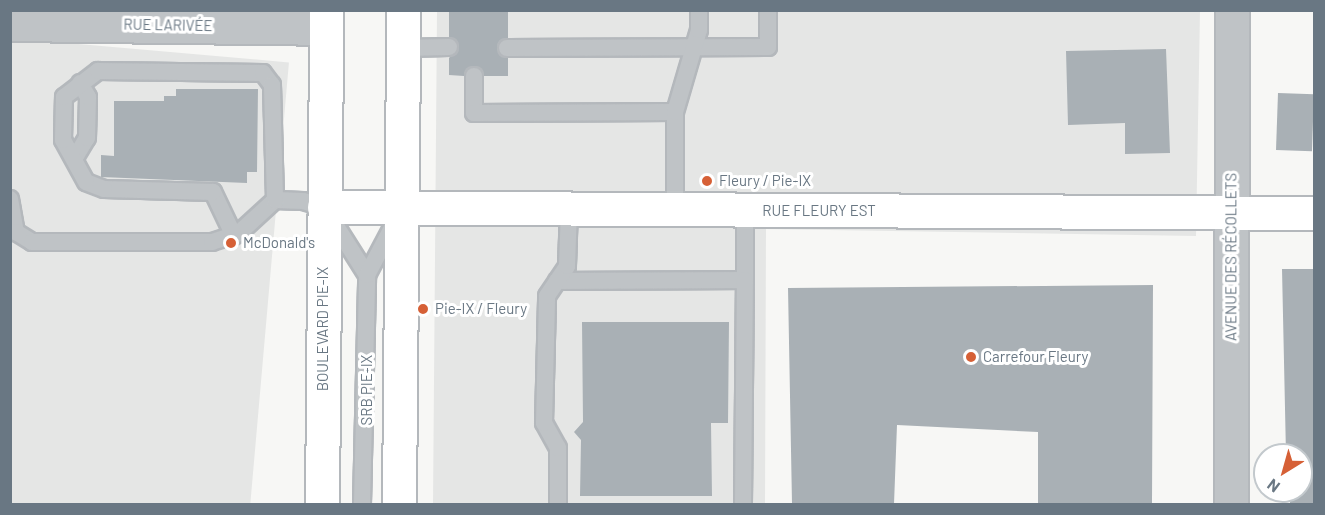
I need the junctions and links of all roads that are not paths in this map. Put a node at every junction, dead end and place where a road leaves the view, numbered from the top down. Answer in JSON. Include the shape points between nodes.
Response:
{"nodes":[{"id":1,"x":403,"y":10,"type":"edge"},
{"id":2,"x":699,"y":10,"type":"edge"},
{"id":3,"x":768,"y":10,"type":"edge"},
{"id":4,"x":1232,"y":10,"type":"edge"},
{"id":5,"x":257,"y":19,"type":"edge"},
{"id":6,"x":326,"y":19,"type":"edge"},
{"id":7,"x":10,"y":24,"type":"edge"},
{"id":8,"x":449,"y":47,"type":"dead end"},
{"id":9,"x":691,"y":47,"type":"junction"},
{"id":10,"x":403,"y":48,"type":"junction"},
{"id":11,"x":507,"y":48,"type":"dead end"},
{"id":12,"x":474,"y":76,"type":"dead end"},
{"id":13,"x":80,"y":83,"type":"junction"},
{"id":14,"x":675,"y":112,"type":"junction"},
{"id":15,"x":76,"y":156,"type":"junction"},
{"id":16,"x":10,"y":199,"type":"edge"},
{"id":17,"x":275,"y":200,"type":"junction"},
{"id":18,"x":324,"y":207,"type":"junction"},
{"id":19,"x":569,"y":209,"type":"junction"},
{"id":20,"x":401,"y":210,"type":"junction"},
{"id":21,"x":675,"y":210,"type":"junction"},
{"id":22,"x":745,"y":210,"type":"junction"},
{"id":23,"x":1231,"y":213,"type":"junction"},
{"id":24,"x":1314,"y":213,"type":"edge"},
{"id":25,"x":234,"y":236,"type":"junction"},
{"id":26,"x":367,"y":274,"type":"junction"},
{"id":27,"x":745,"y":279,"type":"junction"},
{"id":28,"x":557,"y":281,"type":"junction"},
{"id":29,"x":322,"y":504,"type":"edge"},
{"id":30,"x":362,"y":504,"type":"edge"},
{"id":31,"x":399,"y":504,"type":"edge"},
{"id":32,"x":558,"y":504,"type":"edge"},
{"id":33,"x":743,"y":504,"type":"edge"},
{"id":34,"x":1230,"y":504,"type":"edge"}],
"edges":[{"from":1,"to":10,"type":"street"},
{"from":2,"to":9,"type":"lane","via":[[699,30]]},
{"from":3,"to":9,"type":"lane","via":[[768,47]]},
{"from":4,"to":23,"type":"street","name":"AVENUE DES RÉCOLLETS"},
{"from":5,"to":6,"type":"street","name":"RUE LARIVÉE"},
{"from":5,"to":7,"type":"street","name":"RUE LARIVÉE"},
{"from":6,"to":18,"type":"street","name":"BOULEVARD PIE-IX"},
{"from":8,"to":10,"type":"lane"},
{"from":9,"to":11,"type":"lane"},
{"from":9,"to":14,"type":"lane"},
{"from":10,"to":20,"type":"street"},
{"from":12,"to":14,"type":"lane","via":[[474,113]]},
{"from":13,"to":15,"type":"lane","via":[[88,97],[87,138]]},
{"from":13,"to":15,"type":"lane","via":[[64,97],[63,141]]},
{"from":13,"to":17,"type":"lane","via":[[103,71],[262,73],[272,86]]},
{"from":14,"to":21,"type":"lane"},
{"from":15,"to":25,"type":"lane","via":[[79,173],[96,188],[213,192]]},
{"from":16,"to":25,"type":"lane","via":[[13,227],[32,242],[212,242]]},
{"from":17,"to":18,"type":"lane"},
{"from":17,"to":25,"type":"lane"},
{"from":18,"to":20,"type":"street","name":"RUE FLEURY EST"},
{"from":18,"to":26,"type":"lane"},
{"from":18,"to":29,"type":"street","name":"BOULEVARD PIE-IX"},
{"from":19,"to":20,"type":"street","name":"RUE FLEURY EST"},
{"from":19,"to":21,"type":"street","name":"RUE FLEURY EST"},
{"from":19,"to":28,"type":"lane","via":[[567,266]]},
{"from":20,"to":26,"type":"lane","name":"SRB PIE-IX"},
{"from":20,"to":31,"type":"street"},
{"from":21,"to":22,"type":"street","name":"RUE FLEURY EST"},
{"from":22,"to":23,"type":"street","name":"RUE FLEURY EST"},
{"from":22,"to":27,"type":"lane"},
{"from":23,"to":24,"type":"street","name":"RUE FLEURY EST"},
{"from":23,"to":34,"type":"street","name":"AVENUE DES RÉCOLLETS"},
{"from":26,"to":30,"type":"lane","name":"SRB PIE-IX"},
{"from":27,"to":28,"type":"lane"},
{"from":27,"to":33,"type":"lane"},
{"from":28,"to":32,"type":"lane","via":[[547,296],[544,423],[558,448]]}]}
